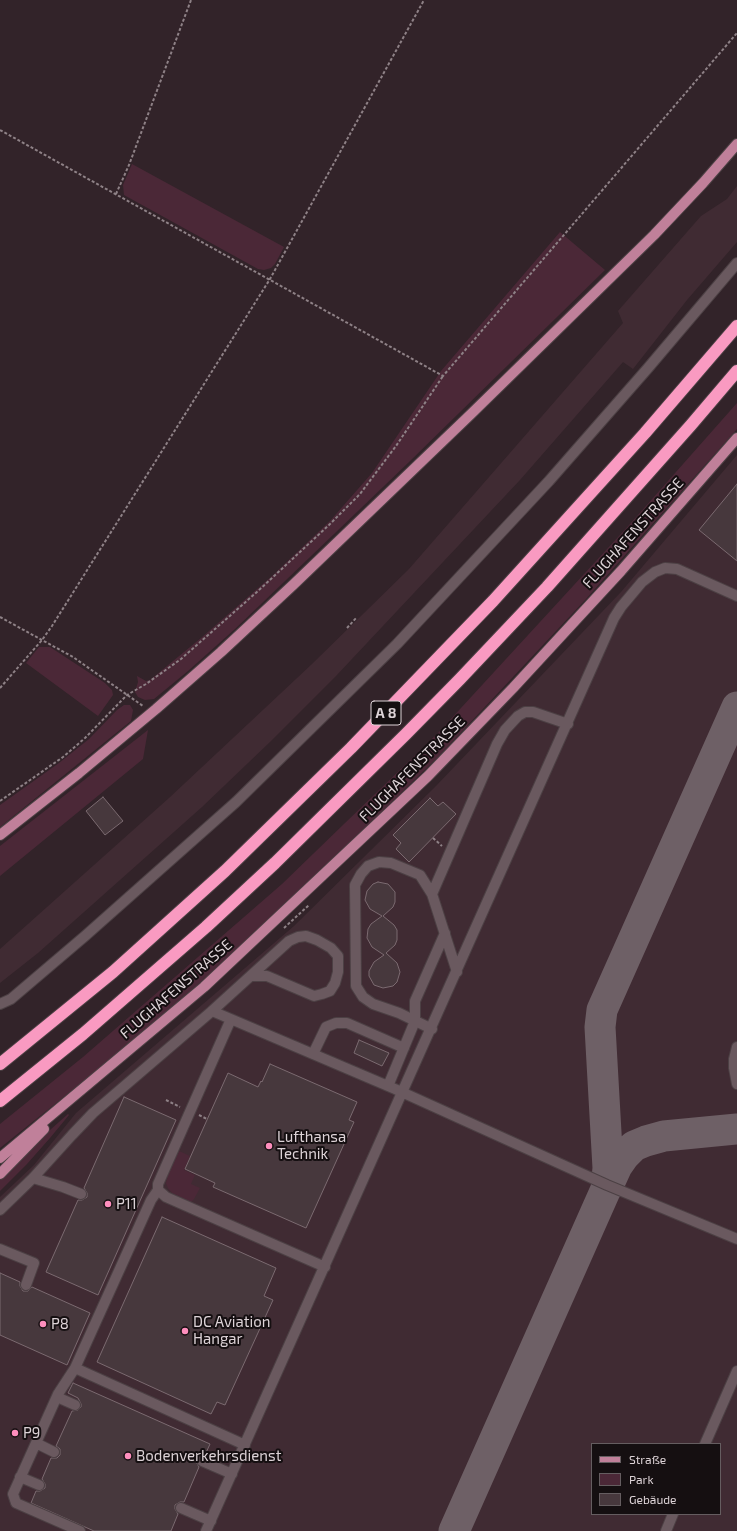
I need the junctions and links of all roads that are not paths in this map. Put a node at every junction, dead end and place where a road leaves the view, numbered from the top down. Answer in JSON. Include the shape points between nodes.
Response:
{"nodes":[{"id":1,"x":737,"y":144,"type":"edge"},
{"id":2,"x":737,"y":263,"type":"edge"},
{"id":3,"x":737,"y":326,"type":"edge"},
{"id":4,"x":737,"y":371,"type":"edge"},
{"id":5,"x":737,"y":438,"type":"edge"},
{"id":6,"x":737,"y":596,"type":"edge"},
{"id":7,"x":568,"y":724,"type":"junction"},
{"id":8,"x":0,"y":836,"type":"edge"},
{"id":9,"x":432,"y":894,"type":"junction"},
{"id":10,"x":445,"y":933,"type":"junction"},
{"id":11,"x":457,"y":972,"type":"junction"},
{"id":12,"x":251,"y":976,"type":"junction"},
{"id":13,"x":0,"y":1004,"type":"edge"},
{"id":14,"x":212,"y":1011,"type":"junction"},
{"id":15,"x":232,"y":1019,"type":"junction"},
{"id":16,"x":416,"y":1021,"type":"junction"},
{"id":17,"x":432,"y":1029,"type":"junction"},
{"id":18,"x":737,"y":1047,"type":"edge"},
{"id":19,"x":404,"y":1048,"type":"junction"},
{"id":20,"x":313,"y":1054,"type":"junction"},
{"id":21,"x":0,"y":1064,"type":"edge"},
{"id":22,"x":737,"y":1084,"type":"edge"},
{"id":23,"x":388,"y":1086,"type":"junction"},
{"id":24,"x":80,"y":1091,"type":"junction"},
{"id":25,"x":403,"y":1093,"type":"junction"},
{"id":26,"x":0,"y":1101,"type":"edge"},
{"id":27,"x":0,"y":1158,"type":"edge"},
{"id":28,"x":0,"y":1174,"type":"edge"},
{"id":29,"x":33,"y":1178,"type":"junction"},
{"id":30,"x":158,"y":1190,"type":"junction"},
{"id":31,"x":81,"y":1194,"type":"dead end"},
{"id":32,"x":0,"y":1210,"type":"edge"},
{"id":33,"x":737,"y":1239,"type":"edge"},
{"id":34,"x":0,"y":1249,"type":"edge"},
{"id":35,"x":325,"y":1267,"type":"junction"},
{"id":36,"x":26,"y":1285,"type":"dead end"},
{"id":37,"x":75,"y":1368,"type":"junction"},
{"id":38,"x":737,"y":1371,"type":"edge"},
{"id":39,"x":56,"y":1397,"type":"junction"},
{"id":40,"x":75,"y":1405,"type":"dead end"},
{"id":41,"x":36,"y":1443,"type":"junction"},
{"id":42,"x":704,"y":1443,"type":"edge"},
{"id":43,"x":245,"y":1445,"type":"junction"},
{"id":44,"x":54,"y":1452,"type":"dead end"},
{"id":45,"x":202,"y":1461,"type":"dead end"},
{"id":46,"x":232,"y":1474,"type":"junction"},
{"id":47,"x":20,"y":1477,"type":"junction"},
{"id":48,"x":39,"y":1485,"type":"dead end"},
{"id":49,"x":181,"y":1508,"type":"dead end"},
{"id":50,"x":673,"y":1515,"type":"edge"},
{"id":51,"x":211,"y":1521,"type":"junction"},
{"id":52,"x":80,"y":1531,"type":"edge"},
{"id":53,"x":206,"y":1531,"type":"edge"},
{"id":54,"x":666,"y":1531,"type":"edge"}],
"edges":[{"from":1,"to":8,"type":"main road","via":[[654,235],[221,652]]},
{"from":2,"to":13,"type":"lane","via":[[549,481],[397,644],[236,802],[85,936],[11,999]]},
{"from":3,"to":21,"type":"highway","number":"A 8","via":[[635,444],[493,601],[351,748],[224,871],[113,972]]},
{"from":4,"to":26,"type":"highway","number":"A 8","via":[[547,587],[406,734],[206,927],[83,1034]]},
{"from":5,"to":24,"type":"main road","name":"FLUGHAFENSTRASSE","via":[[621,571],[428,776],[204,987]]},
{"from":6,"to":7,"type":"lane","via":[[677,569],[665,568],[655,572],[642,582],[614,618]]},
{"from":7,"to":9,"type":"lane","via":[[526,712],[518,716],[505,730]]},
{"from":7,"to":11,"type":"lane"},
{"from":9,"to":10,"type":"lane"},
{"from":9,"to":16,"type":"lane","via":[[420,875],[391,863],[379,862],[368,866],[355,885],[356,986],[363,997],[373,1004]]},
{"from":10,"to":11,"type":"lane"},
{"from":10,"to":16,"type":"lane","via":[[415,1001]]},
{"from":11,"to":17,"type":"lane"},
{"from":12,"to":12,"type":"lane","via":[[267,976],[314,996],[330,991],[335,983],[338,956],[331,948],[317,940],[306,936],[298,937],[289,941]]},
{"from":12,"to":14,"type":"lane"},
{"from":14,"to":15,"type":"lane"},
{"from":14,"to":29,"type":"lane","via":[[93,1113]]},
{"from":15,"to":20,"type":"lane"},
{"from":15,"to":30,"type":"lane","via":[[158,1184]]},
{"from":16,"to":17,"type":"lane"},
{"from":16,"to":19,"type":"lane"},
{"from":17,"to":25,"type":"lane"},
{"from":18,"to":22,"type":"lane","via":[[734,1068]]},
{"from":19,"to":20,"type":"lane","via":[[347,1023],[336,1023],[326,1027]]},
{"from":19,"to":23,"type":"lane"},
{"from":20,"to":23,"type":"lane"},
{"from":23,"to":25,"type":"lane"},
{"from":24,"to":27,"type":"main road","name":"FLUGHAFENSTRASSE"},
{"from":24,"to":28,"type":"main road","name":"FLUGHAFENSTRASSE"},
{"from":25,"to":33,"type":"lane","via":[[607,1185]]},
{"from":25,"to":35,"type":"lane"},
{"from":29,"to":31,"type":"lane"},
{"from":29,"to":32,"type":"lane"},
{"from":30,"to":35,"type":"lane","via":[[166,1197]]},
{"from":30,"to":37,"type":"lane","via":[[150,1200]]},
{"from":34,"to":36,"type":"lane","via":[[34,1263]]},
{"from":35,"to":43,"type":"lane"},
{"from":37,"to":39,"type":"lane"},
{"from":37,"to":43,"type":"lane"},
{"from":38,"to":42,"type":"lane"},
{"from":39,"to":40,"type":"lane"},
{"from":39,"to":41,"type":"lane"},
{"from":41,"to":44,"type":"lane"},
{"from":41,"to":47,"type":"lane"},
{"from":43,"to":46,"type":"lane"},
{"from":45,"to":46,"type":"lane"},
{"from":46,"to":51,"type":"lane"},
{"from":47,"to":48,"type":"lane"},
{"from":47,"to":52,"type":"lane","via":[[13,1494],[16,1503]]},
{"from":49,"to":51,"type":"lane"},
{"from":50,"to":54,"type":"lane"},
{"from":51,"to":53,"type":"lane"}]}
